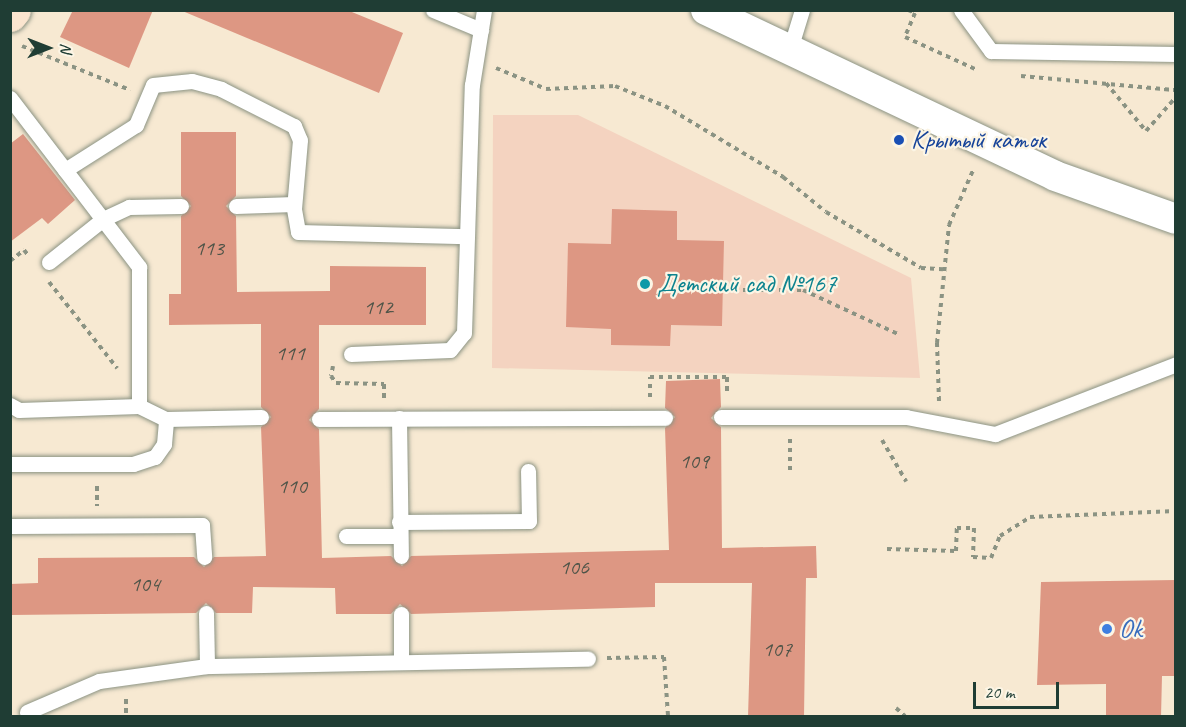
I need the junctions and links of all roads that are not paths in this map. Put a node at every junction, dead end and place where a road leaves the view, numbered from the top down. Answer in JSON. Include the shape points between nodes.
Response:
{"nodes":[{"id":1,"x":14,"y":10,"type":"edge"},
{"id":2,"x":433,"y":10,"type":"edge"},
{"id":3,"x":484,"y":10,"type":"edge"},
{"id":4,"x":706,"y":10,"type":"edge"},
{"id":5,"x":802,"y":10,"type":"edge"},
{"id":6,"x":961,"y":10,"type":"edge"},
{"id":7,"x":10,"y":15,"type":"edge"},
{"id":8,"x":481,"y":30,"type":"junction"},
{"id":9,"x":790,"y":49,"type":"junction"},
{"id":10,"x":1176,"y":54,"type":"edge"},
{"id":11,"x":10,"y":98,"type":"edge"},
{"id":12,"x":65,"y":170,"type":"junction"},
{"id":13,"x":294,"y":204,"type":"junction"},
{"id":14,"x":181,"y":206,"type":"dead end"},
{"id":15,"x":236,"y":206,"type":"dead end"},
{"id":16,"x":103,"y":219,"type":"junction"},
{"id":17,"x":1176,"y":219,"type":"edge"},
{"id":18,"x":467,"y":236,"type":"junction"},
{"id":19,"x":42,"y":263,"type":"road end"},
{"id":20,"x":351,"y":354,"type":"dead end"},
{"id":21,"x":1176,"y":364,"type":"edge"},
{"id":22,"x":10,"y":405,"type":"edge"},
{"id":23,"x":139,"y":406,"type":"junction"},
{"id":24,"x":261,"y":417,"type":"dead end"},
{"id":25,"x":724,"y":417,"type":"road end"},
{"id":26,"x":319,"y":418,"type":"dead end"},
{"id":27,"x":399,"y":418,"type":"junction"},
{"id":28,"x":658,"y":418,"type":"road end"},
{"id":29,"x":166,"y":419,"type":"junction"},
{"id":30,"x":10,"y":464,"type":"edge"},
{"id":31,"x":528,"y":471,"type":"dead end"},
{"id":32,"x":10,"y":526,"type":"edge"},
{"id":33,"x":399,"y":529,"type":"junction"},
{"id":34,"x":346,"y":536,"type":"dead end"},
{"id":35,"x":401,"y":556,"type":"dead end"},
{"id":36,"x":204,"y":557,"type":"dead end"},
{"id":37,"x":206,"y":613,"type":"dead end"},
{"id":38,"x":401,"y":614,"type":"dead end"},
{"id":39,"x":588,"y":658,"type":"dead end"},
{"id":40,"x":401,"y":661,"type":"junction"},
{"id":41,"x":207,"y":666,"type":"junction"},
{"id":42,"x":27,"y":712,"type":"dead end"}],
"edges":[{"from":1,"to":7,"type":"street"},
{"from":2,"to":8,"type":"lane"},
{"from":3,"to":8,"type":"lane"},
{"from":4,"to":9,"type":"street"},
{"from":5,"to":9,"type":"lane"},
{"from":6,"to":10,"type":"lane","via":[[991,51]]},
{"from":8,"to":18,"type":"lane","via":[[476,59]]},
{"from":9,"to":17,"type":"street","via":[[1054,176]]},
{"from":11,"to":12,"type":"lane"},
{"from":12,"to":13,"type":"lane","via":[[136,125],[153,85],[192,81],[221,89],[294,126],[300,140]]},
{"from":12,"to":16,"type":"lane"},
{"from":13,"to":15,"type":"lane"},
{"from":13,"to":18,"type":"lane","via":[[298,232],[311,235]]},
{"from":14,"to":16,"type":"lane","via":[[129,207]]},
{"from":16,"to":19,"type":"lane"},
{"from":16,"to":23,"type":"lane","via":[[139,267]]},
{"from":18,"to":20,"type":"lane","via":[[464,333],[450,350]]},
{"from":21,"to":25,"type":"lane","via":[[995,434],[906,417]]},
{"from":22,"to":23,"type":"lane","via":[[19,410]]},
{"from":23,"to":29,"type":"lane"},
{"from":24,"to":29,"type":"lane"},
{"from":26,"to":27,"type":"lane"},
{"from":27,"to":28,"type":"lane"},
{"from":27,"to":33,"type":"lane"},
{"from":29,"to":30,"type":"lane","via":[[164,444],[159,451],[154,457],[133,464]]},
{"from":31,"to":33,"type":"lane","via":[[529,521]]},
{"from":32,"to":36,"type":"lane","via":[[202,525]]},
{"from":33,"to":34,"type":"lane"},
{"from":33,"to":35,"type":"lane"},
{"from":37,"to":41,"type":"lane"},
{"from":38,"to":40,"type":"lane"},
{"from":39,"to":40,"type":"lane"},
{"from":40,"to":41,"type":"lane"},
{"from":41,"to":42,"type":"lane","via":[[99,681]]}]}
